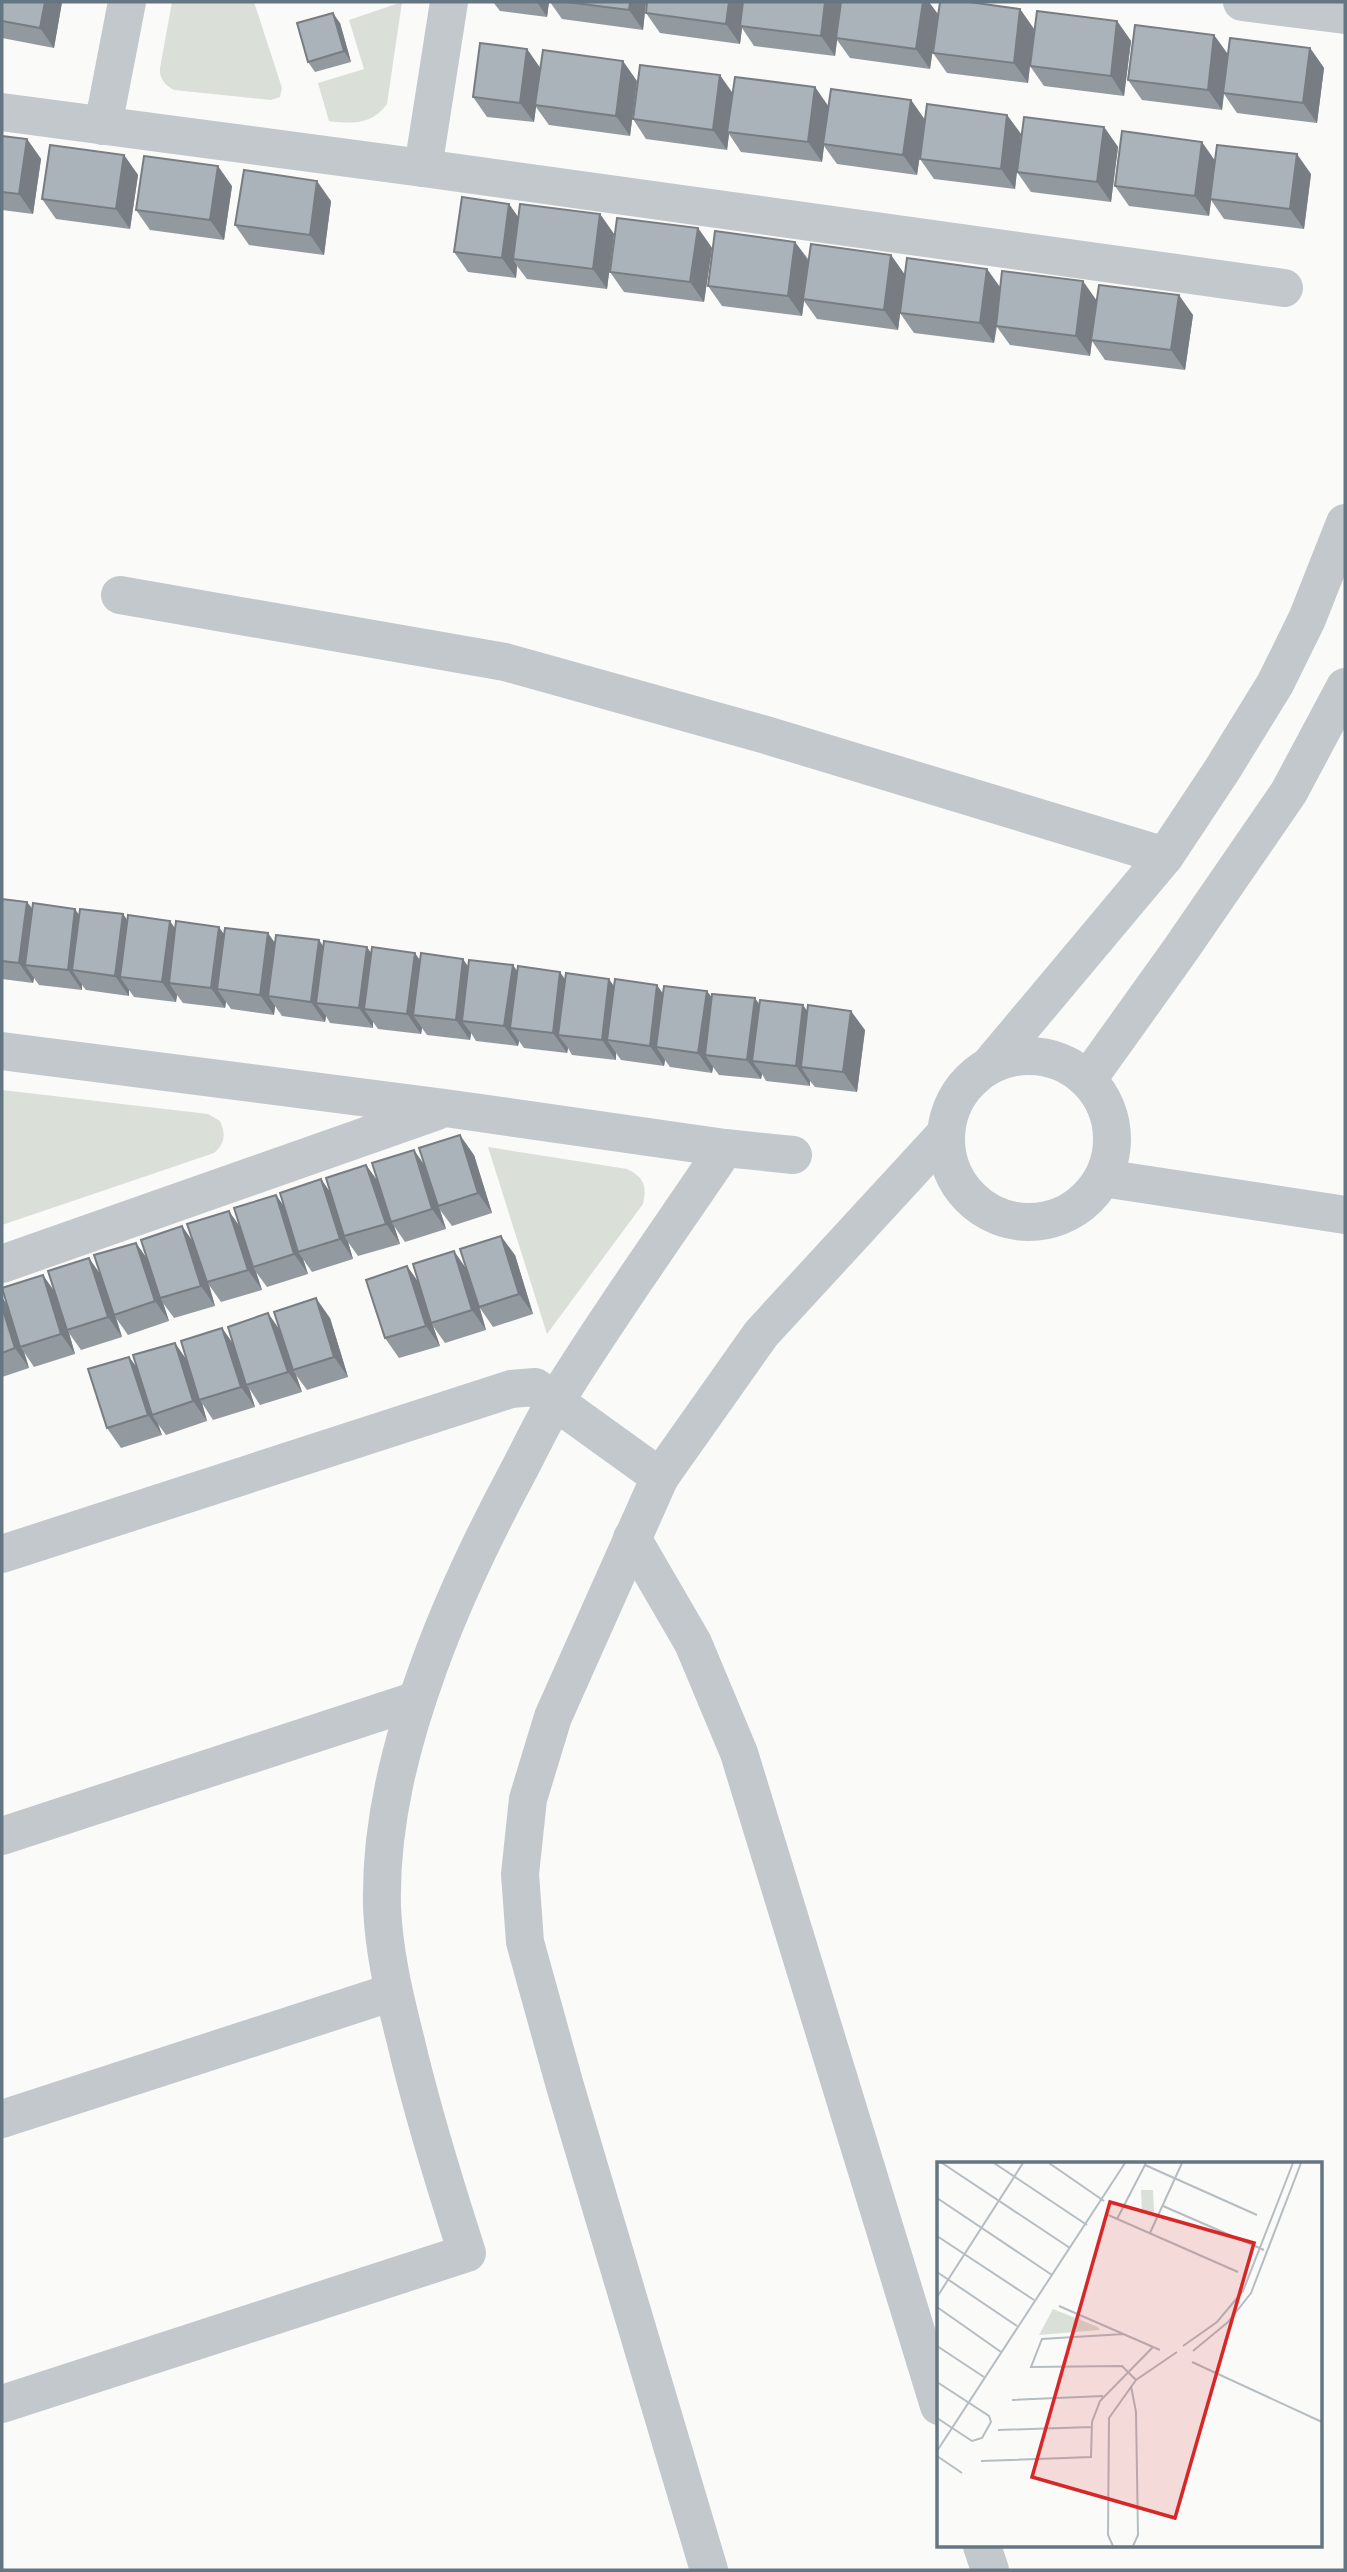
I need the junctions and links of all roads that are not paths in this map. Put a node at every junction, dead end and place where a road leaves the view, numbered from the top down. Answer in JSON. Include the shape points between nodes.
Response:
{"nodes":[{"id":1,"x":127,"y":2,"type":"edge"},
{"id":2,"x":449,"y":2,"type":"edge"},
{"id":3,"x":1242,"y":2,"type":"edge"},
{"id":4,"x":1345,"y":15,"type":"edge"},
{"id":5,"x":2,"y":113,"type":"edge"},
{"id":6,"x":103,"y":126,"type":"junction"},
{"id":7,"x":423,"y":168,"type":"junction"},
{"id":8,"x":1284,"y":288,"type":"dead end"},
{"id":9,"x":1345,"y":523,"type":"edge"},
{"id":10,"x":120,"y":595,"type":"dead end"},
{"id":11,"x":1345,"y":687,"type":"edge"},
{"id":12,"x":1166,"y":856,"type":"junction"},
{"id":13,"x":2,"y":1051,"type":"edge"},
{"id":14,"x":989,"y":1066,"type":"junction"},
{"id":15,"x":1088,"y":1079,"type":"junction"},
{"id":16,"x":445,"y":1108,"type":"junction"},
{"id":17,"x":946,"y":1133,"type":"junction"},
{"id":18,"x":725,"y":1148,"type":"junction"},
{"id":19,"x":793,"y":1155,"type":"dead end"},
{"id":20,"x":1103,"y":1178,"type":"junction"},
{"id":21,"x":1345,"y":1215,"type":"edge"},
{"id":22,"x":2,"y":1264,"type":"edge"},
{"id":23,"x":556,"y":1400,"type":"junction"},
{"id":24,"x":660,"y":1477,"type":"junction"},
{"id":25,"x":632,"y":1538,"type":"junction"},
{"id":26,"x":2,"y":1553,"type":"edge"},
{"id":27,"x":417,"y":1700,"type":"junction"},
{"id":28,"x":2,"y":1836,"type":"edge"},
{"id":29,"x":393,"y":1992,"type":"junction"},
{"id":30,"x":2,"y":2119,"type":"edge"},
{"id":31,"x":937,"y":2399,"type":"edge"},
{"id":32,"x":2,"y":2404,"type":"edge"},
{"id":33,"x":983,"y":2548,"type":"edge"},
{"id":34,"x":709,"y":2570,"type":"edge"},
{"id":35,"x":990,"y":2570,"type":"edge"}],
"edges":[{"from":1,"to":6,"type":"street"},
{"from":2,"to":7,"type":"street"},
{"from":3,"to":4,"type":"street"},
{"from":5,"to":6,"type":"street"},
{"from":6,"to":7,"type":"street"},
{"from":7,"to":8,"type":"street"},
{"from":9,"to":12,"type":"street","via":[[1275,684]]},
{"from":10,"to":12,"type":"street","via":[[505,662]]},
{"from":11,"to":15,"type":"street","via":[[1289,792]]},
{"from":12,"to":14,"type":"street"},
{"from":13,"to":16,"type":"street"},
{"from":14,"to":15,"type":"street","via":[[1014,1057],[1041,1056],[1066,1064]]},
{"from":14,"to":17,"type":"street","via":[[960,1094]]},
{"from":15,"to":20,"type":"street","via":[[1104,1101],[1112,1126],[1112,1153]]},
{"from":16,"to":18,"type":"street"},
{"from":16,"to":22,"type":"street"},
{"from":17,"to":20,"type":"street","via":[[949,1161],[961,1186],[981,1206],[1007,1218],[1035,1221],[1063,1215],[1086,1199]]},
{"from":17,"to":24,"type":"street","via":[[761,1334]]},
{"from":18,"to":19,"type":"street"},
{"from":18,"to":23,"type":"street"},
{"from":20,"to":21,"type":"street"},
{"from":23,"to":24,"type":"street"},
{"from":23,"to":26,"type":"street","via":[[535,1387],[511,1389]]},
{"from":23,"to":27,"type":"street","via":[[482,1538]]},
{"from":24,"to":25,"type":"street"},
{"from":25,"to":31,"type":"street","via":[[694,1643],[739,1753]]},
{"from":25,"to":34,"type":"street","via":[[537,1762],[523,1839],[521,1908],[525,1942],[565,2086]]},
{"from":27,"to":28,"type":"street"},
{"from":27,"to":29,"type":"street","via":[[397,1775],[383,1858],[382,1909]]},
{"from":29,"to":30,"type":"street"},
{"from":29,"to":32,"type":"street","via":[[467,2253]]},
{"from":33,"to":35,"type":"street"}]}
